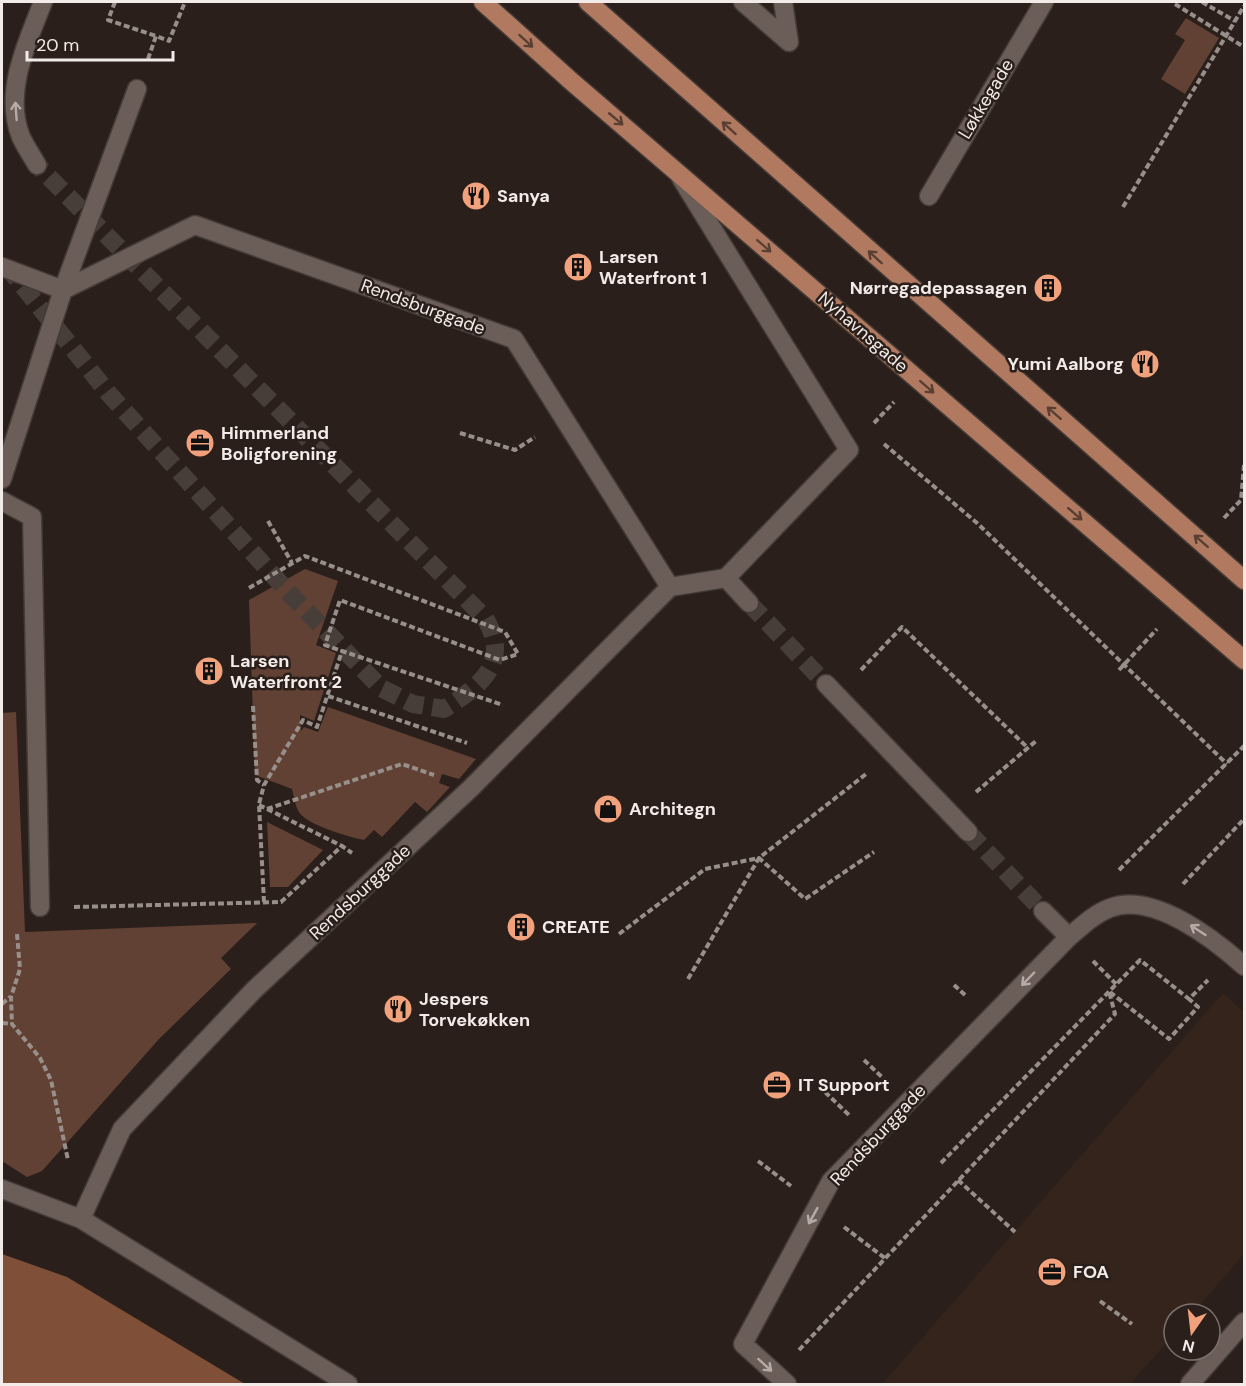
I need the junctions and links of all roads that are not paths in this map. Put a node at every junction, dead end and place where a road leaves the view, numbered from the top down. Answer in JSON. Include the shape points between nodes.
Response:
{"nodes":[{"id":1,"x":43,"y":2,"type":"edge"},
{"id":2,"x":483,"y":2,"type":"edge"},
{"id":3,"x":588,"y":2,"type":"edge"},
{"id":4,"x":743,"y":2,"type":"edge"},
{"id":5,"x":783,"y":2,"type":"edge"},
{"id":6,"x":1044,"y":2,"type":"edge"},
{"id":7,"x":137,"y":89,"type":"dead end"},
{"id":8,"x":37,"y":165,"type":"tunnel mouth"},
{"id":9,"x":677,"y":171,"type":"junction"},
{"id":10,"x":929,"y":196,"type":"dead end"},
{"id":11,"x":2,"y":267,"type":"edge"},
{"id":12,"x":63,"y":290,"type":"junction"},
{"id":13,"x":2,"y":480,"type":"edge"},
{"id":14,"x":2,"y":501,"type":"edge"},
{"id":15,"x":726,"y":578,"type":"junction"},
{"id":16,"x":1245,"y":580,"type":"edge"},
{"id":17,"x":670,"y":587,"type":"junction"},
{"id":18,"x":749,"y":603,"type":"tunnel mouth"},
{"id":19,"x":1245,"y":660,"type":"edge"},
{"id":20,"x":831,"y":689,"type":"tunnel mouth"},
{"id":21,"x":968,"y":832,"type":"tunnel mouth"},
{"id":22,"x":40,"y":908,"type":"road end"},
{"id":23,"x":1043,"y":911,"type":"tunnel mouth"},
{"id":24,"x":1069,"y":937,"type":"junction"},
{"id":25,"x":1245,"y":966,"type":"edge"},
{"id":26,"x":2,"y":1189,"type":"edge"},
{"id":27,"x":81,"y":1219,"type":"junction"},
{"id":28,"x":1245,"y":1322,"type":"edge"},
{"id":29,"x":348,"y":1384,"type":"edge"},
{"id":30,"x":787,"y":1384,"type":"edge"},
{"id":31,"x":1190,"y":1384,"type":"edge"}],
"edges":[{"from":8,"to":1,"type":"street","one_way":true,"via":[[21,137],[15,95],[17,72]]},
{"from":2,"to":9,"type":"main road","name":"Nyhavnsgade","one_way":true},
{"from":16,"to":3,"type":"main road","one_way":true},
{"from":4,"to":5,"type":"street","via":[[789,42]]},
{"from":6,"to":10,"type":"street","name":"Løkkegade"},
{"from":7,"to":12,"type":"street"},
{"from":9,"to":15,"type":"street","via":[[849,450]]},
{"from":9,"to":19,"type":"main road","name":"Nyhavnsgade","one_way":true},
{"from":11,"to":12,"type":"street"},
{"from":12,"to":13,"type":"street"},
{"from":12,"to":17,"type":"street","name":"Rendsburggade","via":[[195,225],[514,339]]},
{"from":14,"to":22,"type":"street","via":[[32,517]]},
{"from":15,"to":17,"type":"street"},
{"from":15,"to":18,"type":"street"},
{"from":17,"to":27,"type":"street","name":"Rendsburggade","via":[[471,788],[254,990],[122,1129]]},
{"from":20,"to":21,"type":"street"},
{"from":23,"to":24,"type":"street"},
{"from":25,"to":24,"type":"street","name":"Rendsburggade","one_way":true,"via":[[1184,921],[1142,906],[1112,907]]},
{"from":24,"to":30,"type":"street","name":"Rendsburggade","one_way":true,"via":[[831,1181],[743,1344]]},
{"from":26,"to":27,"type":"street"},
{"from":27,"to":29,"type":"street"},
{"from":28,"to":31,"type":"street"}]}
